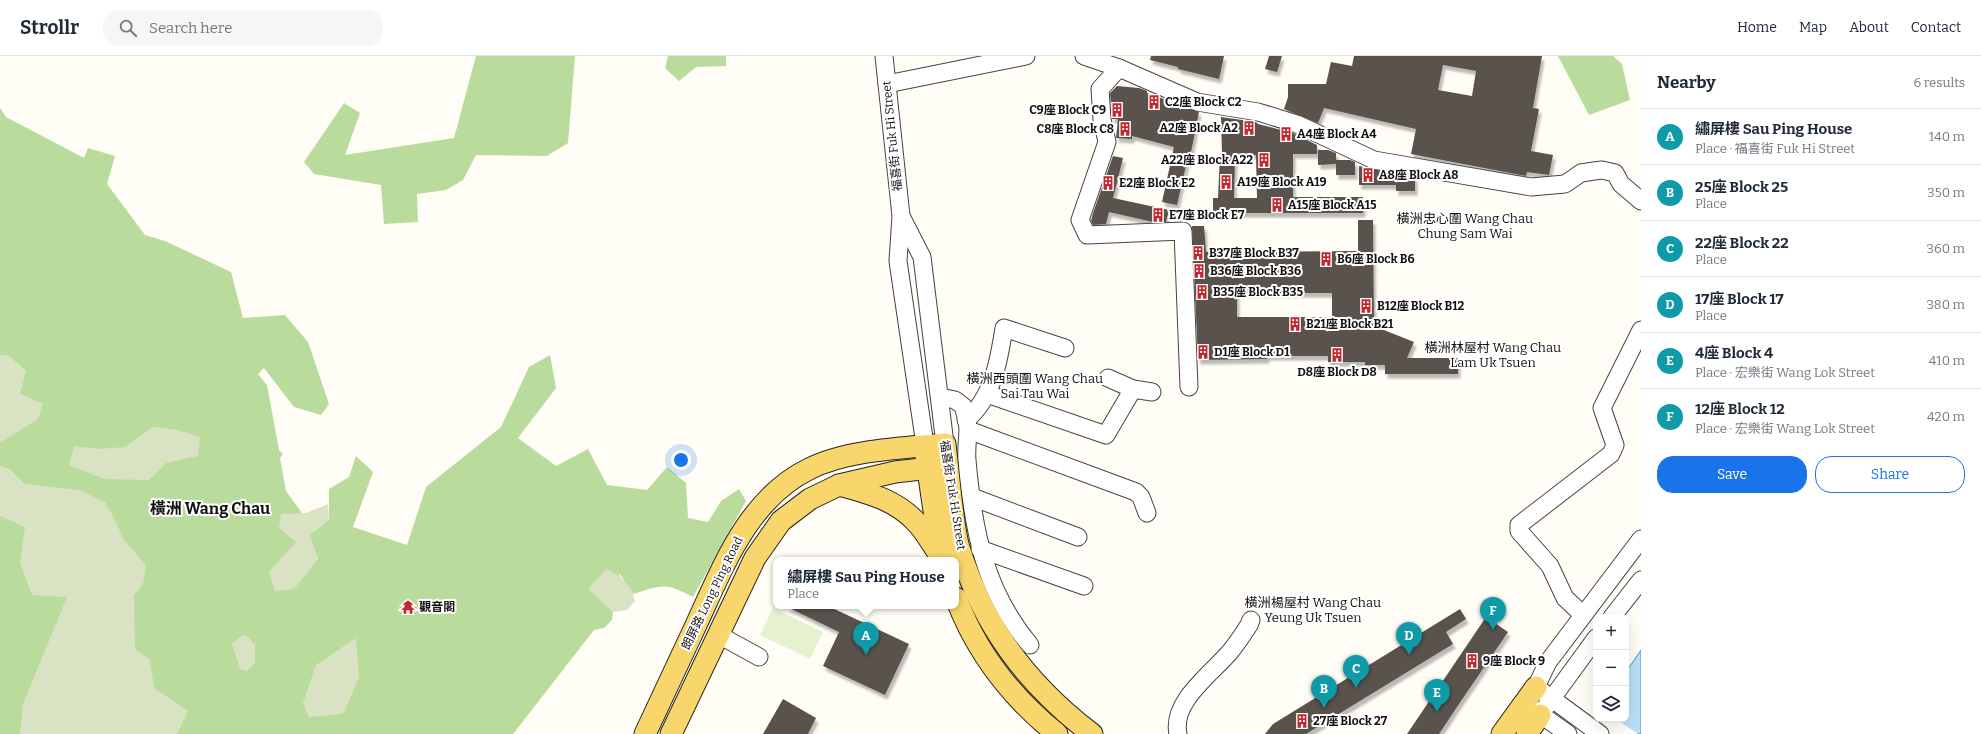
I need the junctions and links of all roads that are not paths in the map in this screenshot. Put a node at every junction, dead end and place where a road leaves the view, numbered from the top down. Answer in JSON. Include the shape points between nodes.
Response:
{"nodes":[{"id":1,"x":884,"y":56,"type":"edge"},
{"id":2,"x":1026,"y":56,"type":"edge"},
{"id":3,"x":1084,"y":56,"type":"edge"},
{"id":4,"x":1119,"y":68,"type":"junction"},
{"id":5,"x":887,"y":84,"type":"junction"},
{"id":6,"x":1641,"y":202,"type":"edge"},
{"id":7,"x":901,"y":216,"type":"junction"},
{"id":8,"x":1641,"y":330,"type":"edge"},
{"id":9,"x":1065,"y":348,"type":"dead end"},
{"id":10,"x":1108,"y":378,"type":"dead end"},
{"id":11,"x":1189,"y":386,"type":"dead end"},
{"id":12,"x":1133,"y":389,"type":"junction"},
{"id":13,"x":1152,"y":392,"type":"dead end"},
{"id":14,"x":987,"y":394,"type":"junction"},
{"id":15,"x":940,"y":397,"type":"junction"},
{"id":16,"x":967,"y":424,"type":"junction"},
{"id":17,"x":935,"y":444,"type":"junction"},
{"id":18,"x":938,"y":468,"type":"junction"},
{"id":19,"x":839,"y":485,"type":"junction"},
{"id":20,"x":972,"y":497,"type":"junction"},
{"id":21,"x":1147,"y":513,"type":"dead end"},
{"id":22,"x":1078,"y":537,"type":"dead end"},
{"id":23,"x":1641,"y":539,"type":"edge"},
{"id":24,"x":980,"y":549,"type":"junction"},
{"id":25,"x":940,"y":557,"type":"edge"},
{"id":26,"x":941,"y":557,"type":"edge"},
{"id":27,"x":1641,"y":580,"type":"edge"},
{"id":28,"x":1084,"y":586,"type":"dead end"},
{"id":29,"x":959,"y":604,"type":"edge"},
{"id":30,"x":1614,"y":614,"type":"edge"},
{"id":31,"x":1583,"y":615,"type":"junction"},
{"id":32,"x":1251,"y":620,"type":"dead end"},
{"id":33,"x":719,"y":635,"type":"junction"},
{"id":34,"x":1593,"y":641,"type":"edge"},
{"id":35,"x":1030,"y":645,"type":"dead end"},
{"id":36,"x":759,"y":657,"type":"dead end"},
{"id":37,"x":1538,"y":701,"type":"junction"},
{"id":38,"x":1564,"y":732,"type":"edge"},
{"id":39,"x":645,"y":734,"type":"edge"},
{"id":40,"x":671,"y":734,"type":"edge"},
{"id":41,"x":1057,"y":734,"type":"edge"},
{"id":42,"x":1092,"y":734,"type":"edge"},
{"id":43,"x":1178,"y":734,"type":"edge"},
{"id":44,"x":1502,"y":734,"type":"edge"},
{"id":45,"x":1527,"y":734,"type":"edge"},
{"id":46,"x":1600,"y":734,"type":"edge"}],
"edges":[{"from":1,"to":5,"type":"street","name":"福喜街 Fuk Hi Street"},
{"from":2,"to":5,"type":"street"},
{"from":3,"to":4,"type":"street"},
{"from":4,"to":6,"type":"street","via":[[1197,102],[1258,112],[1297,124],[1374,160],[1531,187],[1565,184],[1581,173],[1602,170],[1615,173],[1621,184]]},
{"from":4,"to":11,"type":"street","via":[[1100,89],[1107,142],[1080,220],[1087,235],[1183,231]]},
{"from":5,"to":7,"type":"street","name":"福喜街 Fuk Hi Street"},
{"from":7,"to":15,"type":"street","name":"福喜街 Fuk Hi Street","via":[[922,257]]},
{"from":7,"to":17,"type":"street","name":"福喜街 Fuk Hi Street","via":[[898,261]]},
{"from":8,"to":31,"type":"street","via":[[1602,408],[1615,445],[1611,454],[1519,525],[1519,531],[1550,566],[1565,598]]},
{"from":9,"to":14,"type":"street","via":[[1004,328],[999,359]]},
{"from":10,"to":12,"type":"street"},
{"from":12,"to":13,"type":"street"},
{"from":12,"to":14,"type":"street","via":[[1106,435]]},
{"from":14,"to":16,"type":"street"},
{"from":15,"to":16,"type":"street","via":[[962,404]]},
{"from":15,"to":17,"type":"street","name":"福喜街 Fuk Hi Street"},
{"from":16,"to":20,"type":"street","via":[[966,444]]},
{"from":16,"to":21,"type":"street","via":[[971,431],[1136,492],[1141,497]]},
{"from":17,"to":18,"type":"main road","name":"福喜街 Fuk Hi Street"},
{"from":17,"to":39,"type":"main road","name":"朗屏路 Long Ping Road","via":[[831,460],[783,484],[763,504],[744,529],[726,561]]},
{"from":18,"to":19,"type":"main road","name":"朗屏路 Long Ping Road","via":[[870,477]]},
{"from":18,"to":26,"type":"main road","name":"福喜街 Fuk Hi Street"},
{"from":18,"to":42,"type":"main road","name":"福喜街 Fuk Hi Street","via":[[957,542],[979,601],[1007,650],[1053,700]]},
{"from":19,"to":25,"type":"main road","via":[[872,494],[905,511],[919,525]]},
{"from":19,"to":33,"type":"main road","name":"朗屏路 Long Ping Road","via":[[810,499],[781,521],[755,558]]},
{"from":20,"to":22,"type":"street"},
{"from":20,"to":24,"type":"street"},
{"from":23,"to":31,"type":"street"},
{"from":24,"to":28,"type":"street"},
{"from":24,"to":35,"type":"street","via":[[996,595],[1018,631]]},
{"from":27,"to":30,"type":"street"},
{"from":29,"to":41,"type":"main road","via":[[987,659],[1008,689]]},
{"from":31,"to":37,"type":"street","via":[[1548,662]]},
{"from":32,"to":43,"type":"street","via":[[1229,653],[1200,681],[1182,708],[1177,721]]},
{"from":33,"to":36,"type":"street"},
{"from":33,"to":40,"type":"main road","name":"朗屏路 Long Ping Road"},
{"from":34,"to":37,"type":"street"},
{"from":37,"to":38,"type":"street"},
{"from":37,"to":44,"type":"main road"},
{"from":37,"to":45,"type":"main road"},
{"from":37,"to":46,"type":"street","via":[[1572,714]]}]}
